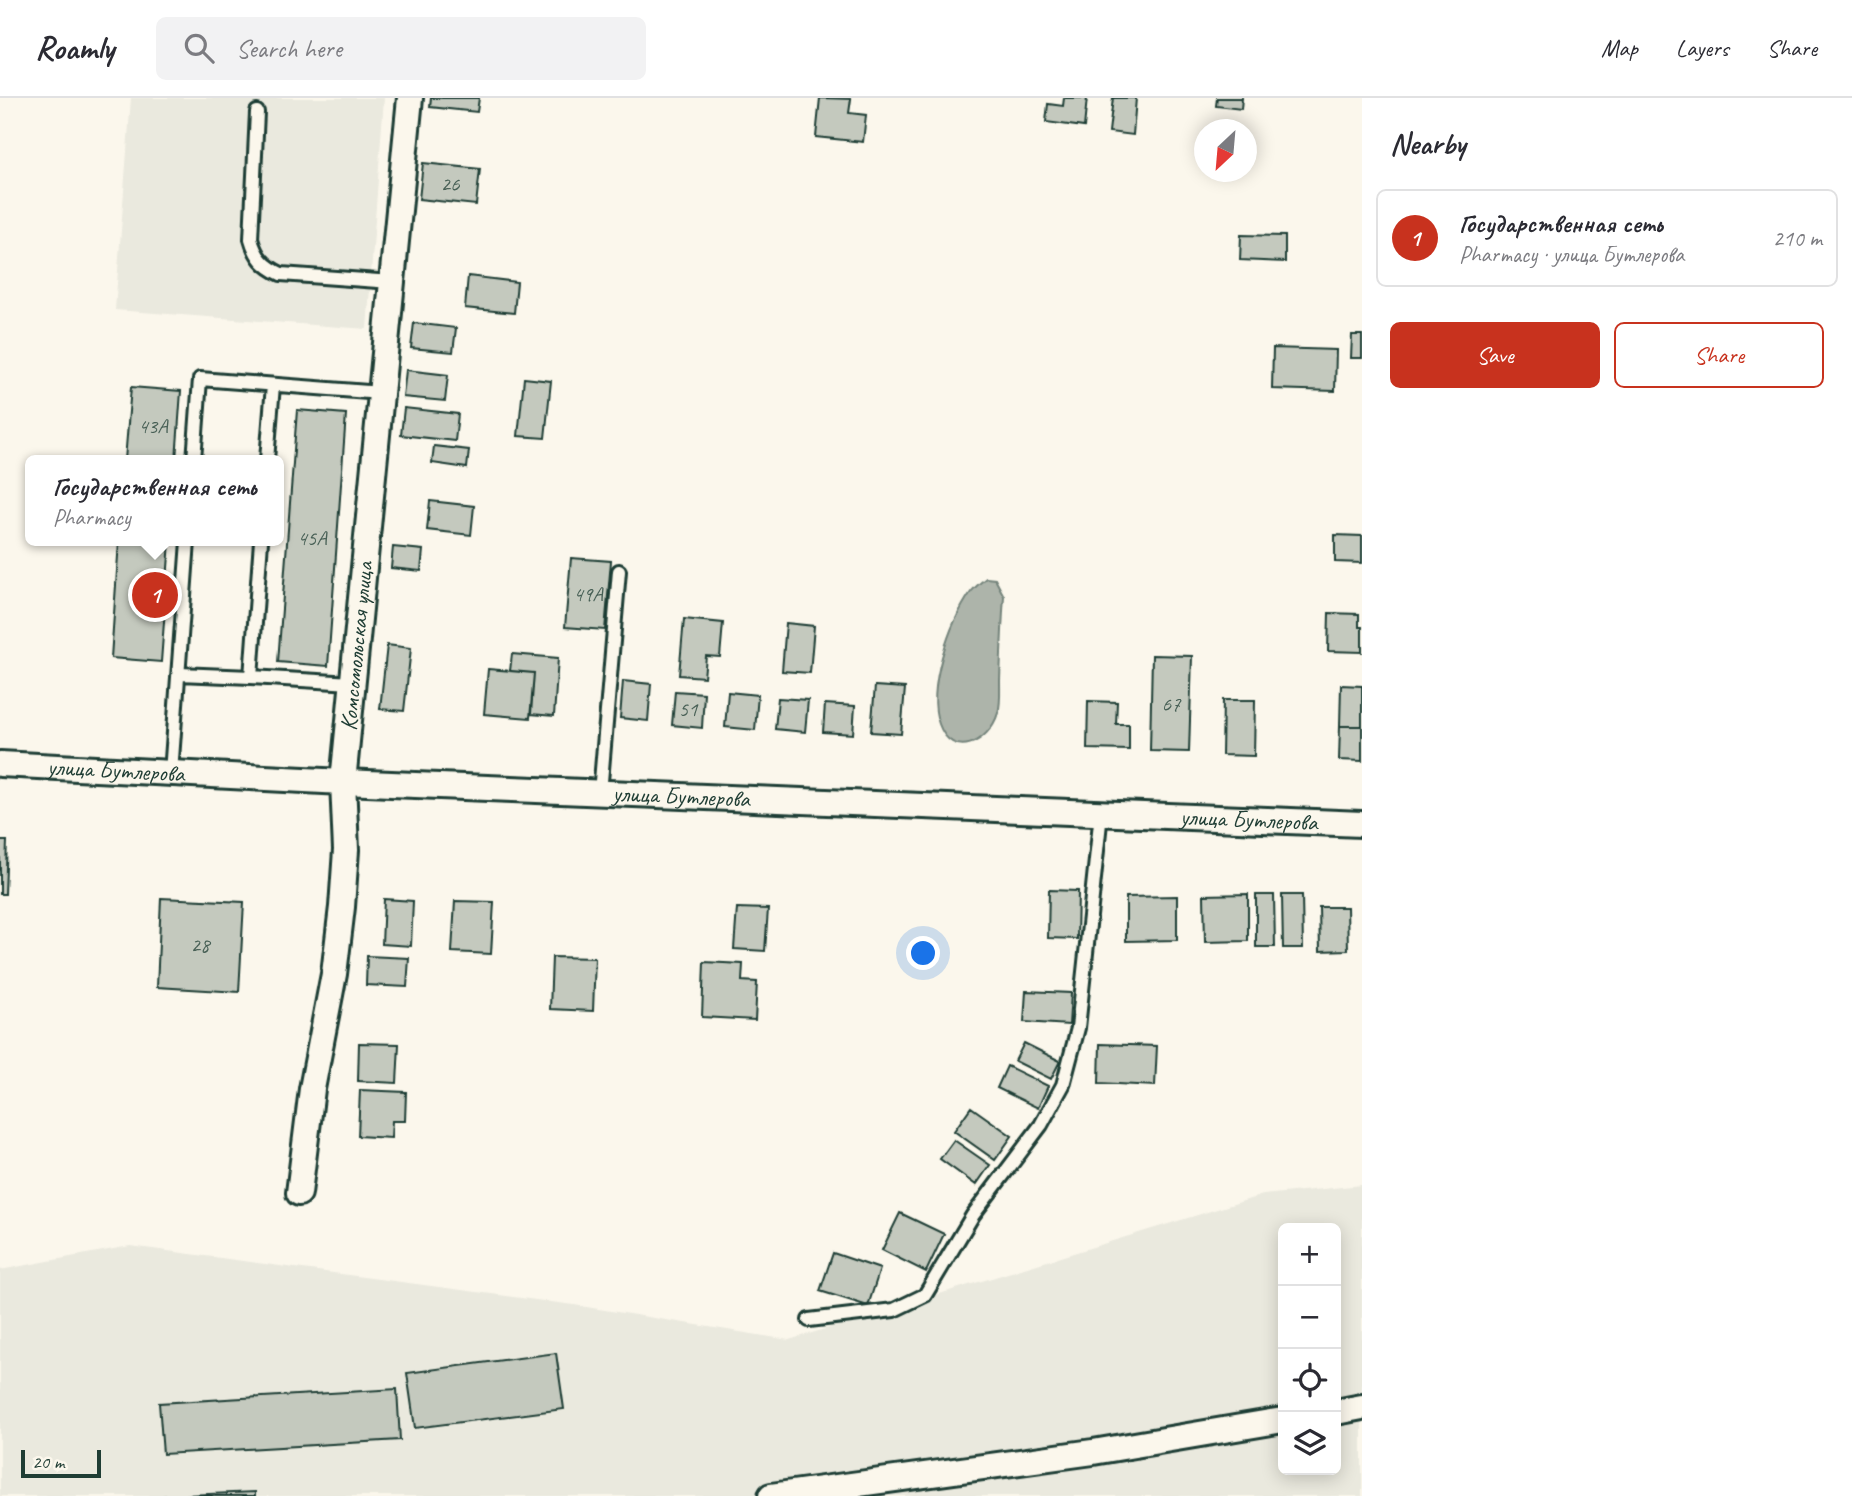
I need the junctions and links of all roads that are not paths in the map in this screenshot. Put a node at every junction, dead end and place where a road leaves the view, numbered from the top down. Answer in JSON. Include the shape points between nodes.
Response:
{"nodes":[{"id":1,"x":410,"y":98,"type":"edge"},
{"id":2,"x":257,"y":112,"type":"dead end"},
{"id":3,"x":392,"y":282,"type":"junction"},
{"id":4,"x":273,"y":385,"type":"junction"},
{"id":5,"x":381,"y":393,"type":"junction"},
{"id":6,"x":194,"y":455,"type":"edge"},
{"id":7,"x":267,"y":455,"type":"edge"},
{"id":8,"x":188,"y":546,"type":"edge"},
{"id":9,"x":261,"y":546,"type":"edge"},
{"id":10,"x":619,"y":571,"type":"dead end"},
{"id":11,"x":179,"y":674,"type":"junction"},
{"id":12,"x":251,"y":677,"type":"junction"},
{"id":13,"x":352,"y":683,"type":"junction"},
{"id":14,"x":0,"y":764,"type":"edge"},
{"id":15,"x":171,"y":773,"type":"junction"},
{"id":16,"x":343,"y":782,"type":"junction"},
{"id":17,"x":600,"y":793,"type":"junction"},
{"id":18,"x":1101,"y":813,"type":"junction"},
{"id":19,"x":1362,"y":824,"type":"edge"},
{"id":20,"x":299,"y":1193,"type":"dead end"},
{"id":21,"x":809,"y":1320,"type":"dead end"},
{"id":22,"x":1362,"y":1407,"type":"edge"},
{"id":23,"x":1341,"y":1411,"type":"edge"},
{"id":24,"x":1278,"y":1421,"type":"edge"},
{"id":25,"x":771,"y":1496,"type":"edge"}],
"edges":[{"from":1,"to":3,"type":"street","name":"Комсомольская улица"},
{"from":2,"to":3,"type":"lane","via":[[251,239],[255,253],[281,274]]},
{"from":3,"to":5,"type":"street","name":"Комсомольская улица"},
{"from":4,"to":5,"type":"lane"},
{"from":4,"to":6,"type":"lane","via":[[200,379]]},
{"from":4,"to":7,"type":"lane"},
{"from":5,"to":13,"type":"street","name":"Комсомольская улица"},
{"from":8,"to":11,"type":"lane"},
{"from":9,"to":12,"type":"lane"},
{"from":10,"to":17,"type":"lane"},
{"from":11,"to":12,"type":"lane"},
{"from":11,"to":15,"type":"lane"},
{"from":12,"to":13,"type":"lane"},
{"from":13,"to":16,"type":"street","name":"Комсомольская улица"},
{"from":14,"to":15,"type":"street","name":"улица Бутлерова"},
{"from":15,"to":16,"type":"street","name":"улица Бутлерова"},
{"from":16,"to":17,"type":"street","name":"улица Бутлерова"},
{"from":16,"to":20,"type":"street","name":"Комсомольская улица","via":[[346,850],[340,921]]},
{"from":17,"to":18,"type":"street","name":"улица Бутлерова"},
{"from":18,"to":19,"type":"street","name":"улица Бутлерова"},
{"from":18,"to":21,"type":"lane","via":[[1078,1028],[1063,1085],[1041,1125],[973,1215],[925,1295],[894,1310]]},
{"from":22,"to":23,"type":"street"},
{"from":24,"to":25,"type":"street","via":[[1093,1452]]}]}
